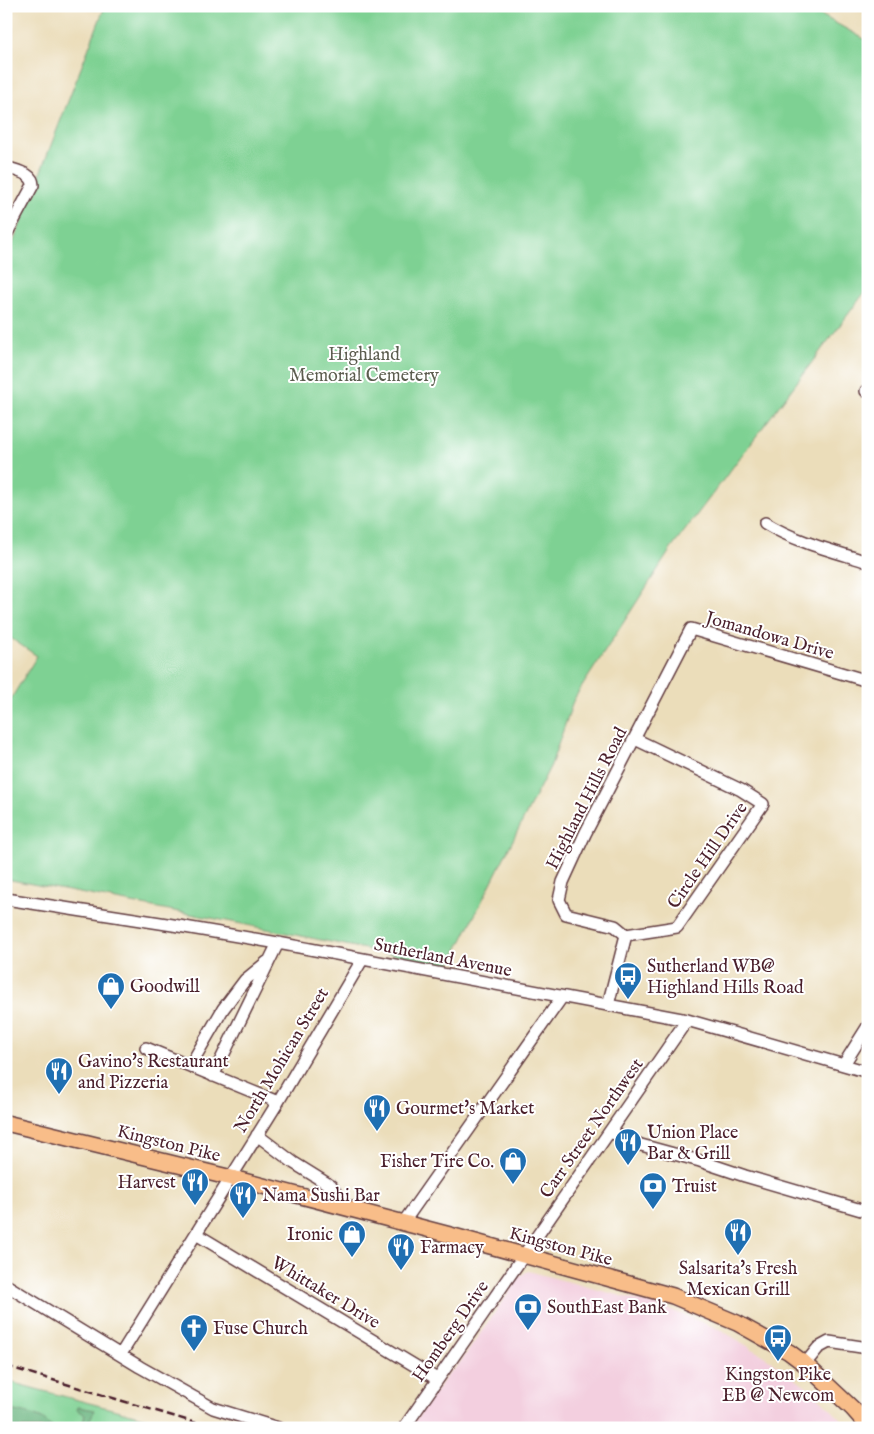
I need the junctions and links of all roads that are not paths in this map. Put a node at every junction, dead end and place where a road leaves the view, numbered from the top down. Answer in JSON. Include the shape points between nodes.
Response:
{"nodes":[{"id":1,"x":6,"y":167,"type":"edge"},
{"id":2,"x":6,"y":235,"type":"edge"},
{"id":3,"x":764,"y":523,"type":"dead end"},
{"id":4,"x":868,"y":562,"type":"edge"},
{"id":5,"x":691,"y":629,"type":"joint"},
{"id":6,"x":868,"y":681,"type":"edge"},
{"id":7,"x":635,"y":739,"type":"junction"},
{"id":8,"x":6,"y":899,"type":"edge"},
{"id":9,"x":626,"y":935,"type":"junction"},
{"id":10,"x":278,"y":943,"type":"junction"},
{"id":11,"x":270,"y":960,"type":"junction"},
{"id":12,"x":362,"y":960,"type":"junction"},
{"id":13,"x":562,"y":997,"type":"junction"},
{"id":14,"x":608,"y":1005,"type":"junction"},
{"id":15,"x":687,"y":1020,"type":"junction"},
{"id":16,"x":868,"y":1026,"type":"edge"},
{"id":17,"x":146,"y":1048,"type":"dead end"},
{"id":18,"x":844,"y":1064,"type":"junction"},
{"id":19,"x":190,"y":1066,"type":"junction"},
{"id":20,"x":868,"y":1072,"type":"edge"},
{"id":21,"x":213,"y":1076,"type":"junction"},
{"id":22,"x":278,"y":1102,"type":"junction"},
{"id":23,"x":6,"y":1123,"type":"edge"},
{"id":24,"x":610,"y":1132,"type":"junction"},
{"id":25,"x":257,"y":1135,"type":"junction"},
{"id":26,"x":230,"y":1178,"type":"junction"},
{"id":27,"x":333,"y":1205,"type":"junction"},
{"id":28,"x":868,"y":1212,"type":"edge"},
{"id":29,"x":403,"y":1223,"type":"junction"},
{"id":30,"x":196,"y":1234,"type":"junction"},
{"id":31,"x":525,"y":1255,"type":"junction"},
{"id":32,"x":6,"y":1285,"type":"edge"},
{"id":33,"x":868,"y":1348,"type":"edge"},
{"id":34,"x":121,"y":1354,"type":"junction"},
{"id":35,"x":805,"y":1364,"type":"junction"},
{"id":36,"x":436,"y":1379,"type":"junction"},
{"id":37,"x":868,"y":1426,"type":"edge"},
{"id":38,"x":278,"y":1428,"type":"edge"},
{"id":39,"x":404,"y":1428,"type":"edge"}],
"edges":[{"from":1,"to":2,"type":"street","via":[[30,176],[33,181]]},
{"from":3,"to":4,"type":"street","via":[[798,540]]},
{"from":5,"to":6,"type":"street","name":"Jomandowa Drive"},
{"from":5,"to":7,"type":"street","name":"Highland Hills Road"},
{"from":7,"to":9,"type":"street","name":"Highland Hills Road","via":[[585,834],[563,882],[559,900],[566,914],[615,926]]},
{"from":7,"to":9,"type":"street","name":"Circle Hill Drive","via":[[742,790],[764,804],[677,927]]},
{"from":8,"to":10,"type":"street","name":"Sutherland Avenue"},
{"from":9,"to":14,"type":"street"},
{"from":10,"to":11,"type":"street"},
{"from":10,"to":12,"type":"street","name":"Sutherland Avenue"},
{"from":11,"to":19,"type":"street","via":[[245,980],[223,1009]]},
{"from":11,"to":21,"type":"street"},
{"from":12,"to":13,"type":"street","name":"Sutherland Avenue"},
{"from":12,"to":22,"type":"street","name":"North Mohican Street"},
{"from":13,"to":14,"type":"street","name":"Sutherland Avenue"},
{"from":13,"to":29,"type":"street"},
{"from":14,"to":15,"type":"street","name":"Sutherland Avenue"},
{"from":15,"to":18,"type":"street","name":"Sutherland Avenue"},
{"from":15,"to":24,"type":"street","name":"Carr Street Northwest"},
{"from":16,"to":18,"type":"street"},
{"from":17,"to":19,"type":"street"},
{"from":18,"to":20,"type":"street","name":"Sutherland Avenue"},
{"from":19,"to":21,"type":"street"},
{"from":21,"to":22,"type":"street"},
{"from":22,"to":25,"type":"street","name":"North Mohican Street"},
{"from":23,"to":26,"type":"main road","name":"Kingston Pike"},
{"from":24,"to":28,"type":"street","via":[[641,1145]]},
{"from":24,"to":31,"type":"street","name":"Carr Street Northwest"},
{"from":25,"to":26,"type":"street","name":"North Mohican Street"},
{"from":25,"to":27,"type":"street","via":[[330,1186],[335,1192]]},
{"from":26,"to":27,"type":"main road","name":"Kingston Pike"},
{"from":26,"to":30,"type":"street","name":"North Mohican Street"},
{"from":27,"to":29,"type":"main road","name":"Kingston Pike"},
{"from":29,"to":31,"type":"main road","name":"Kingston Pike"},
{"from":30,"to":34,"type":"street","name":"North Mohican Street"},
{"from":30,"to":36,"type":"street","name":"Whittaker Drive"},
{"from":31,"to":35,"type":"main road","name":"Kingston Pike","via":[[673,1296],[737,1323]]},
{"from":31,"to":36,"type":"street","name":"Homberg Drive"},
{"from":32,"to":34,"type":"street"},
{"from":33,"to":35,"type":"street","via":[[829,1342],[818,1348]]},
{"from":34,"to":38,"type":"street","via":[[213,1408]]},
{"from":35,"to":37,"type":"main road","name":"Kingston Pike"},
{"from":36,"to":39,"type":"street","name":"Homberg Drive"}]}
